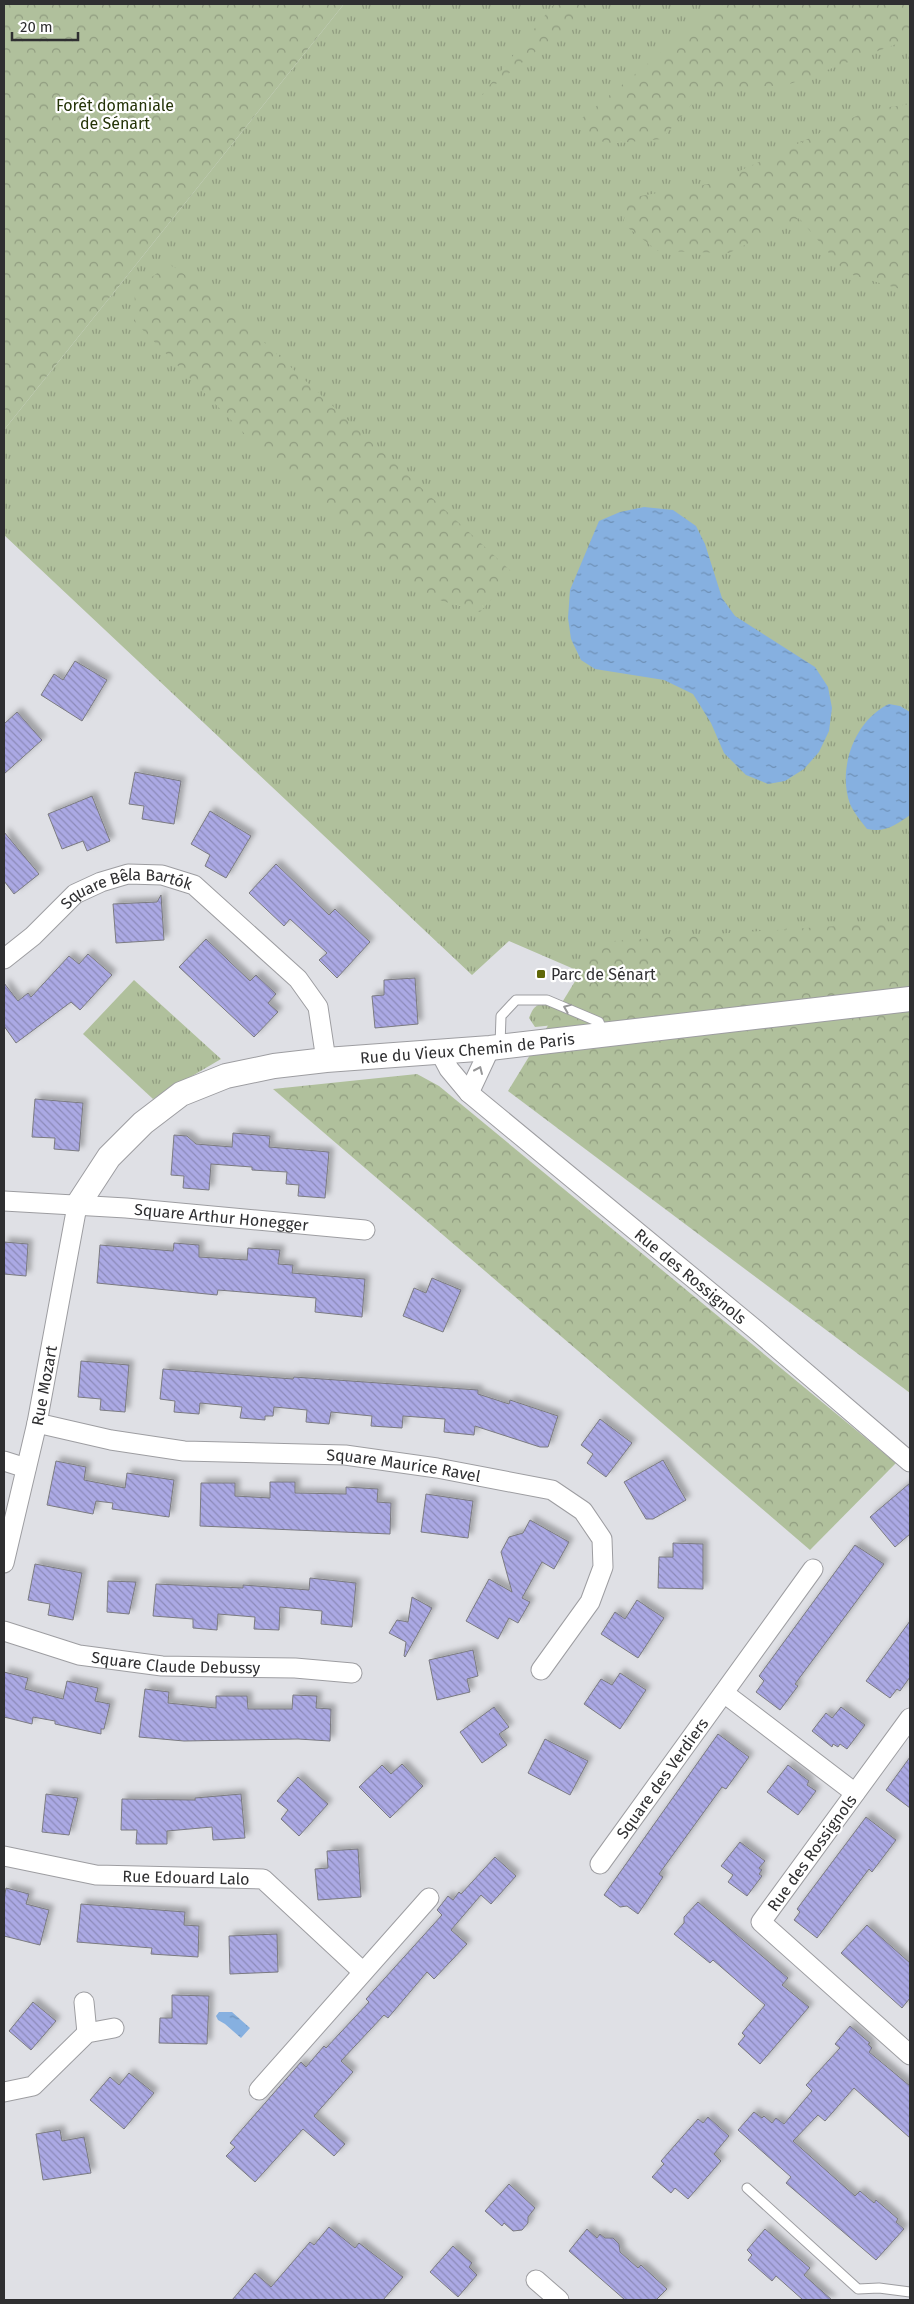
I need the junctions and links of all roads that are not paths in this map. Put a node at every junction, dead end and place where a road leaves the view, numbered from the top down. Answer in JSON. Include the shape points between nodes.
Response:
{"nodes":[{"id":1,"x":4,"y":959,"type":"edge"},
{"id":2,"x":910,"y":999,"type":"edge"},
{"id":3,"x":604,"y":1035,"type":"junction"},
{"id":4,"x":495,"y":1047,"type":"junction"},
{"id":5,"x":440,"y":1052,"type":"junction"},
{"id":6,"x":326,"y":1060,"type":"junction"},
{"id":7,"x":469,"y":1093,"type":"junction"},
{"id":8,"x":4,"y":1201,"type":"edge"},
{"id":9,"x":77,"y":1206,"type":"junction"},
{"id":10,"x":365,"y":1230,"type":"dead end"},
{"id":11,"x":37,"y":1423,"type":"junction"},
{"id":12,"x":4,"y":1461,"type":"edge"},
{"id":13,"x":910,"y":1462,"type":"edge"},
{"id":14,"x":26,"y":1468,"type":"junction"},
{"id":15,"x":4,"y":1563,"type":"edge"},
{"id":16,"x":813,"y":1569,"type":"dead end"},
{"id":17,"x":4,"y":1631,"type":"edge"},
{"id":18,"x":541,"y":1670,"type":"dead end"},
{"id":19,"x":352,"y":1673,"type":"dead end"},
{"id":20,"x":724,"y":1693,"type":"junction"},
{"id":21,"x":910,"y":1718,"type":"edge"},
{"id":22,"x":856,"y":1793,"type":"junction"},
{"id":23,"x":4,"y":1856,"type":"edge"},
{"id":24,"x":600,"y":1864,"type":"dead end"},
{"id":25,"x":429,"y":1898,"type":"dead end"},
{"id":26,"x":363,"y":1972,"type":"junction"},
{"id":27,"x":84,"y":2002,"type":"dead end"},
{"id":28,"x":114,"y":2028,"type":"dead end"},
{"id":29,"x":87,"y":2033,"type":"junction"},
{"id":30,"x":910,"y":2055,"type":"edge"},
{"id":31,"x":259,"y":2090,"type":"dead end"},
{"id":32,"x":4,"y":2092,"type":"edge"},
{"id":33,"x":748,"y":2188,"type":"dead end"},
{"id":34,"x":536,"y":2280,"type":"dead end"},
{"id":35,"x":910,"y":2292,"type":"edge"},
{"id":36,"x":560,"y":2300,"type":"edge"}],
"edges":[{"from":1,"to":6,"type":"street","name":"Square Bêla Bartók","via":[[33,936],[75,894],[101,882],[128,874],[162,875],[194,885],[298,979],[318,1007]]},
{"from":2,"to":3,"type":"street","name":"Rue du Vieux Chemin de Paris"},
{"from":3,"to":4,"type":"street","name":"Rue du Vieux Chemin de Paris"},
{"from":3,"to":4,"type":"lane","one_way":true,"via":[[599,1022],[547,1000],[516,1000],[501,1016]]},
{"from":4,"to":5,"type":"street","name":"Rue du Vieux Chemin de Paris"},
{"from":7,"to":4,"type":"street","one_way":true},
{"from":5,"to":6,"type":"street","name":"Rue du Vieux Chemin de Paris"},
{"from":5,"to":7,"type":"street","name":"Rue des Rossignols"},
{"from":6,"to":9,"type":"street","name":"Rue du Vieux Chemin de Paris","via":[[226,1076],[181,1094],[143,1122],[109,1157]]},
{"from":7,"to":13,"type":"street","name":"Rue des Rossignols"},
{"from":8,"to":9,"type":"street","name":"Square Arthur Honegger"},
{"from":9,"to":10,"type":"street","name":"Square Arthur Honegger"},
{"from":9,"to":11,"type":"street","name":"Rue Mozart"},
{"from":11,"to":14,"type":"street","name":"Rue Mozart"},
{"from":11,"to":18,"type":"street","name":"Square Maurice Ravel","via":[[111,1440],[184,1451],[345,1455],[552,1490],[583,1511],[602,1539],[603,1567],[590,1602]]},
{"from":12,"to":14,"type":"street"},
{"from":14,"to":15,"type":"street","name":"Rue Mozart"},
{"from":16,"to":20,"type":"street","name":"Square des Verdiers"},
{"from":17,"to":19,"type":"street","name":"Square Claude Debussy","via":[[79,1655],[162,1666],[295,1668]]},
{"from":20,"to":22,"type":"street"},
{"from":20,"to":24,"type":"street","name":"Square des Verdiers"},
{"from":21,"to":22,"type":"street","name":"Rue des Rossignols"},
{"from":22,"to":30,"type":"street","name":"Rue des Rossignols","via":[[761,1922]]},
{"from":23,"to":26,"type":"street","name":"Rue Edouard Lalo","via":[[96,1875],[263,1879]]},
{"from":25,"to":26,"type":"street"},
{"from":26,"to":31,"type":"street"},
{"from":27,"to":29,"type":"street"},
{"from":28,"to":29,"type":"street"},
{"from":29,"to":32,"type":"street","via":[[33,2086]]},
{"from":33,"to":35,"type":"lane","via":[[858,2289]]},
{"from":34,"to":36,"type":"street"}]}
